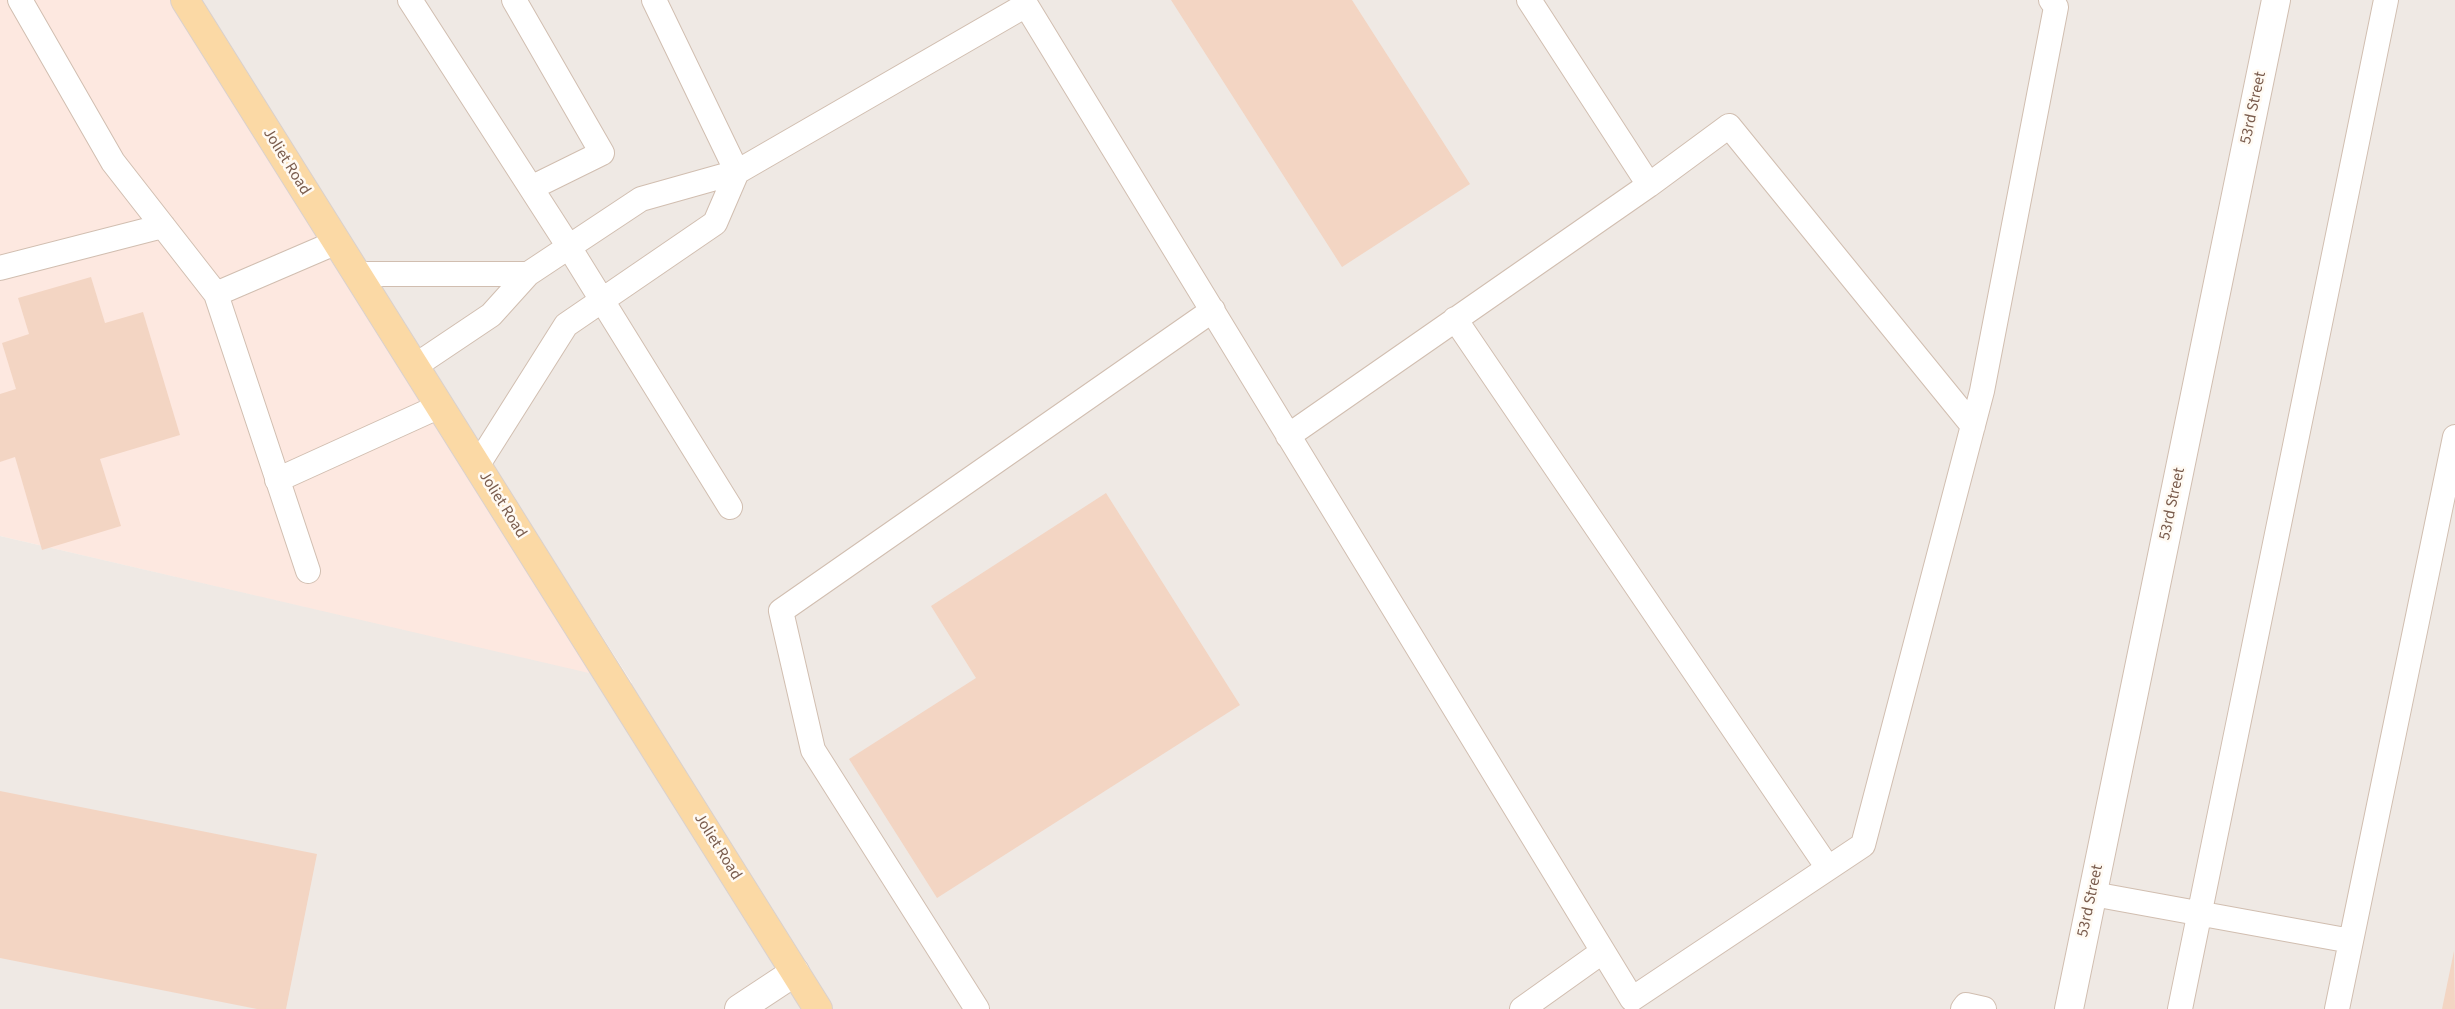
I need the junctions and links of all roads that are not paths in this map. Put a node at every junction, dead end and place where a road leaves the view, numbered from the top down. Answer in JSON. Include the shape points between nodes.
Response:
{"nodes":[{"id":1,"x":8,"y":0,"type":"edge"},
{"id":2,"x":20,"y":0,"type":"edge"},
{"id":3,"x":185,"y":0,"type":"edge"},
{"id":4,"x":410,"y":0,"type":"edge"},
{"id":5,"x":514,"y":0,"type":"edge"},
{"id":6,"x":654,"y":0,"type":"edge"},
{"id":7,"x":1529,"y":0,"type":"edge"},
{"id":8,"x":2051,"y":0,"type":"edge"},
{"id":9,"x":2276,"y":0,"type":"edge"},
{"id":10,"x":2386,"y":0,"type":"edge"},
{"id":11,"x":0,"y":4,"type":"edge"},
{"id":12,"x":737,"y":172,"type":"junction"},
{"id":13,"x":1649,"y":185,"type":"junction"},
{"id":14,"x":531,"y":188,"type":"junction"},
{"id":15,"x":163,"y":226,"type":"junction"},
{"id":16,"x":337,"y":242,"type":"junction"},
{"id":17,"x":569,"y":247,"type":"junction"},
{"id":18,"x":0,"y":268,"type":"edge"},
{"id":19,"x":356,"y":274,"type":"junction"},
{"id":20,"x":528,"y":274,"type":"junction"},
{"id":21,"x":216,"y":294,"type":"junction"},
{"id":22,"x":600,"y":301,"type":"junction"},
{"id":23,"x":1213,"y":310,"type":"junction"},
{"id":24,"x":1455,"y":319,"type":"junction"},
{"id":25,"x":415,"y":366,"type":"junction"},
{"id":26,"x":440,"y":406,"type":"junction"},
{"id":27,"x":1973,"y":426,"type":"junction"},
{"id":28,"x":1288,"y":436,"type":"junction"},
{"id":29,"x":2455,"y":437,"type":"edge"},
{"id":30,"x":477,"y":466,"type":"junction"},
{"id":31,"x":278,"y":480,"type":"junction"},
{"id":32,"x":730,"y":507,"type":"dead end"},
{"id":33,"x":308,"y":571,"type":"dead end"},
{"id":34,"x":1828,"y":868,"type":"junction"},
{"id":35,"x":2093,"y":894,"type":"junction"},
{"id":36,"x":2199,"y":913,"type":"junction"},
{"id":37,"x":2351,"y":941,"type":"junction"},
{"id":38,"x":1602,"y":952,"type":"junction"},
{"id":39,"x":795,"y":972,"type":"junction"},
{"id":40,"x":739,"y":1009,"type":"edge"},
{"id":41,"x":818,"y":1009,"type":"edge"},
{"id":42,"x":976,"y":1009,"type":"edge"},
{"id":43,"x":1522,"y":1009,"type":"edge"},
{"id":44,"x":1963,"y":1009,"type":"edge"},
{"id":45,"x":1984,"y":1009,"type":"edge"},
{"id":46,"x":2069,"y":1009,"type":"edge"},
{"id":47,"x":2180,"y":1009,"type":"edge"},
{"id":48,"x":2338,"y":1009,"type":"edge"}],
"edges":[{"from":1,"to":11,"type":"lane"},
{"from":2,"to":15,"type":"lane","via":[[113,162]]},
{"from":3,"to":16,"type":"main road","name":"Joliet Road"},
{"from":4,"to":14,"type":"lane"},
{"from":5,"to":14,"type":"lane","via":[[602,153]]},
{"from":6,"to":12,"type":"lane"},
{"from":7,"to":13,"type":"lane"},
{"from":8,"to":27,"type":"lane","via":[[2056,7]]},
{"from":9,"to":35,"type":"street","name":"53rd Street"},
{"from":10,"to":36,"type":"lane"},
{"from":12,"to":17,"type":"lane","via":[[641,199]]},
{"from":12,"to":22,"type":"lane","via":[[715,223]]},
{"from":12,"to":23,"type":"lane","via":[[1026,5]]},
{"from":13,"to":24,"type":"lane"},
{"from":13,"to":27,"type":"lane","via":[[1729,126]]},
{"from":14,"to":17,"type":"lane"},
{"from":15,"to":18,"type":"lane"},
{"from":15,"to":21,"type":"lane"},
{"from":16,"to":19,"type":"main road","name":"Joliet Road"},
{"from":16,"to":21,"type":"lane"},
{"from":17,"to":20,"type":"lane"},
{"from":17,"to":22,"type":"lane"},
{"from":19,"to":20,"type":"lane"},
{"from":19,"to":25,"type":"main road","name":"Joliet Road"},
{"from":20,"to":25,"type":"lane","via":[[491,314]]},
{"from":21,"to":31,"type":"lane"},
{"from":22,"to":30,"type":"lane","via":[[566,325]]},
{"from":22,"to":32,"type":"lane"},
{"from":23,"to":28,"type":"lane"},
{"from":23,"to":42,"type":"lane","via":[[780,611],[813,750]]},
{"from":24,"to":28,"type":"lane"},
{"from":24,"to":34,"type":"lane"},
{"from":25,"to":26,"type":"main road","name":"Joliet Road"},
{"from":26,"to":30,"type":"main road","name":"Joliet Road"},
{"from":26,"to":31,"type":"lane"},
{"from":27,"to":34,"type":"lane","via":[[1863,845]]},
{"from":28,"to":38,"type":"lane"},
{"from":29,"to":37,"type":"lane"},
{"from":30,"to":39,"type":"main road","name":"Joliet Road"},
{"from":31,"to":33,"type":"lane"},
{"from":34,"to":38,"type":"lane","via":[[1632,1000]]},
{"from":35,"to":36,"type":"lane"},
{"from":35,"to":46,"type":"street","name":"53rd Street"},
{"from":36,"to":37,"type":"lane"},
{"from":36,"to":47,"type":"lane"},
{"from":37,"to":48,"type":"lane"},
{"from":38,"to":43,"type":"lane"},
{"from":39,"to":40,"type":"street"},
{"from":39,"to":41,"type":"main road","name":"Joliet Road"},
{"from":44,"to":45,"type":"lane","via":[[1966,1005]]}]}
